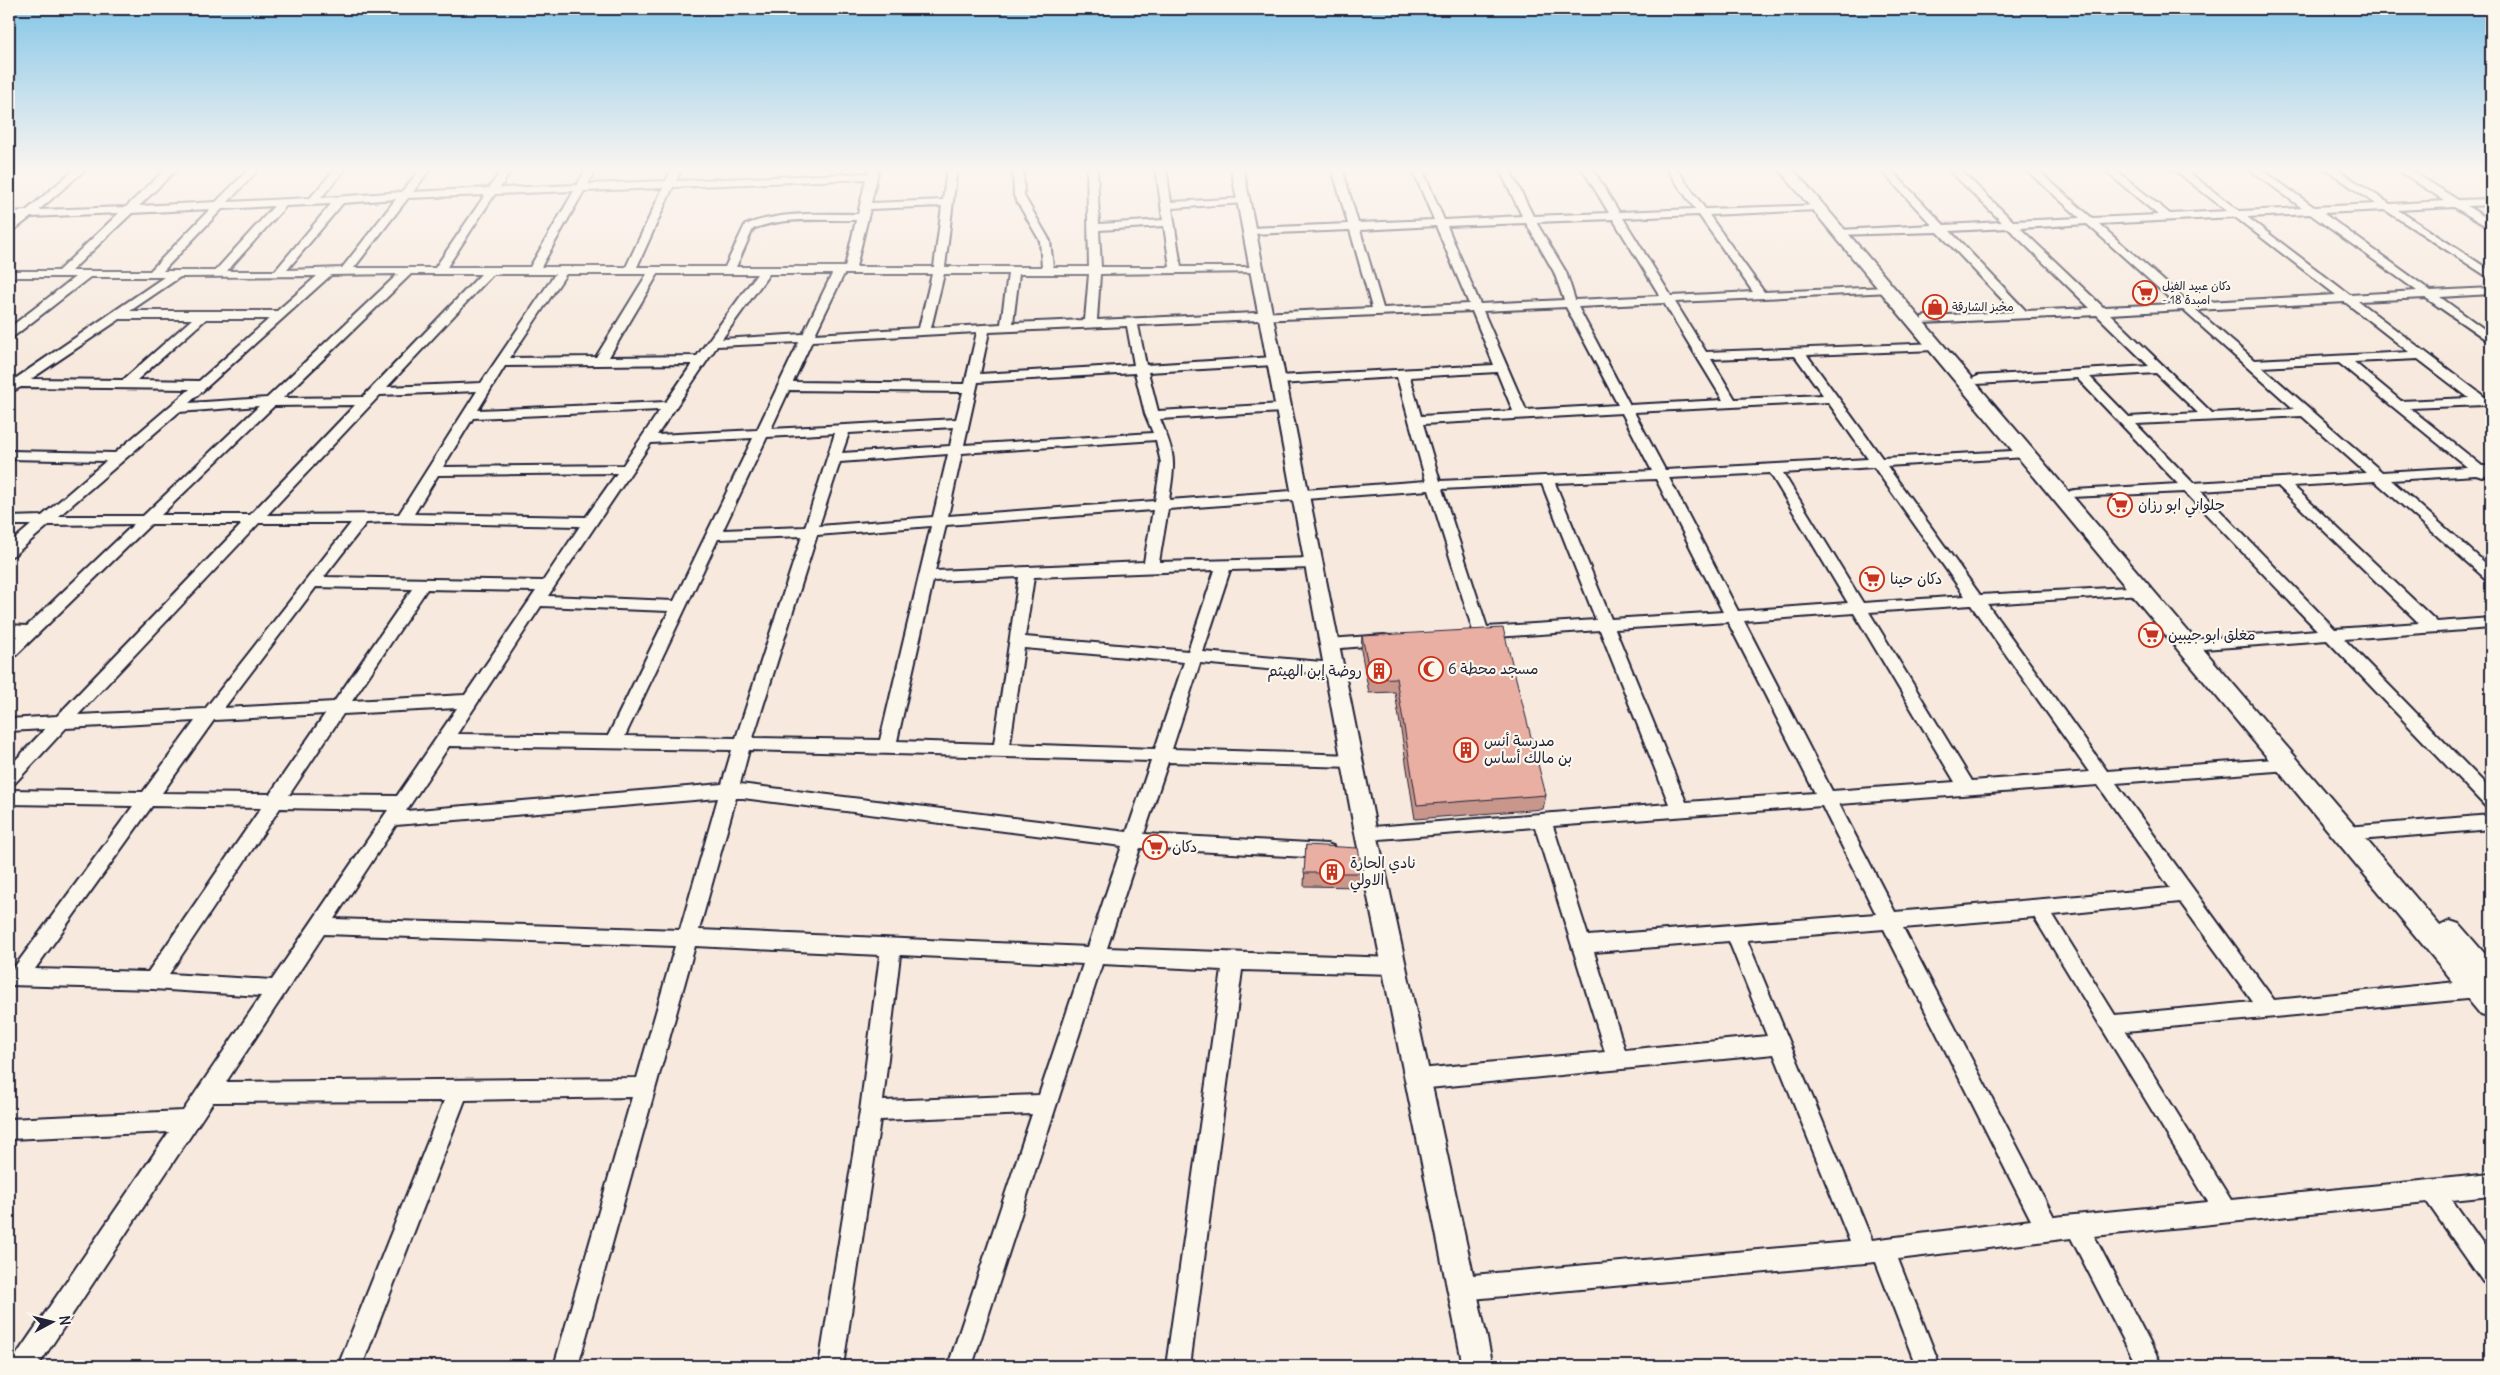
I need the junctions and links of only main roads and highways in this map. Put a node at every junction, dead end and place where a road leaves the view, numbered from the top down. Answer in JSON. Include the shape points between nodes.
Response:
{"nodes":[{"id":1,"x":1846,"y":233,"type":"joint"},
{"id":2,"x":2196,"y":644,"type":"junction"},
{"id":3,"x":2356,"y":833,"type":"junction"},
{"id":4,"x":2484,"y":985,"type":"edge"},
{"id":5,"x":2491,"y":1006,"type":"edge"}],
"edges":[{"from":1,"to":2,"type":"main road","via":[[1926,320],[2075,494]]},
{"from":1,"to":2,"type":"main road","via":[[1888,290],[2026,453],[2142,589]]},
{"from":2,"to":3,"type":"main road"},
{"from":2,"to":3,"type":"main road","via":[[2289,764]]},
{"from":3,"to":4,"type":"main road"},
{"from":4,"to":5,"type":"main road"}]}
